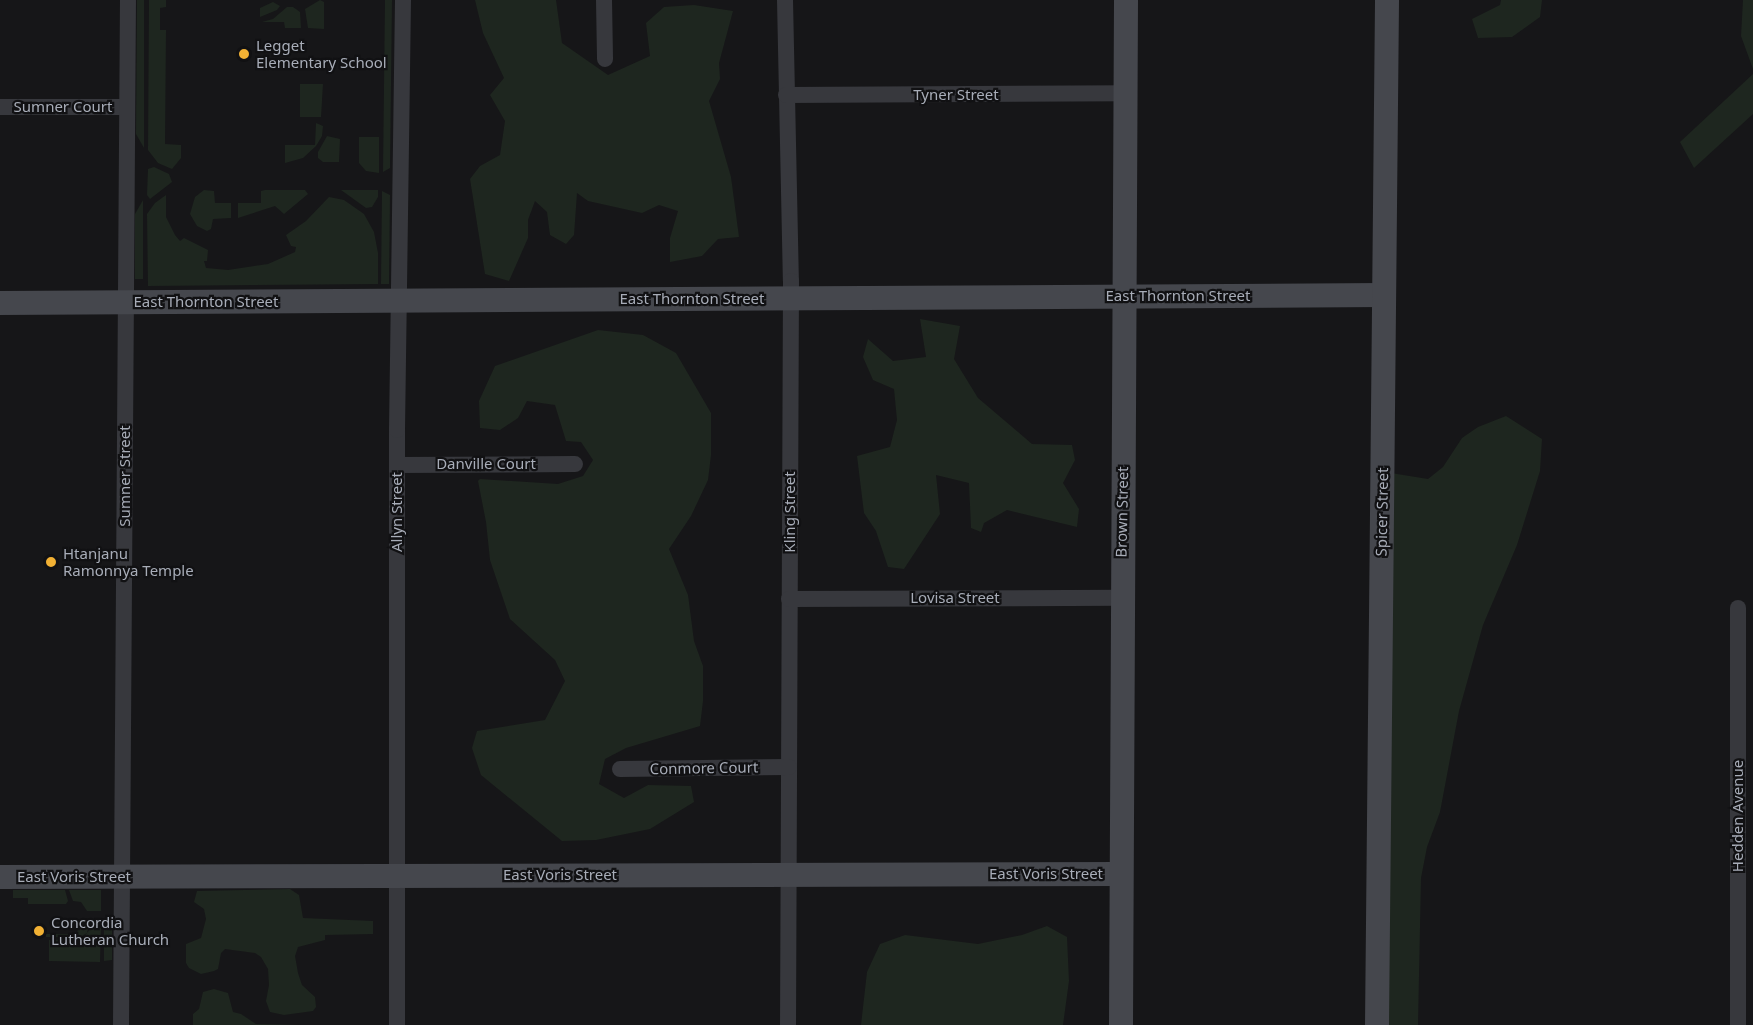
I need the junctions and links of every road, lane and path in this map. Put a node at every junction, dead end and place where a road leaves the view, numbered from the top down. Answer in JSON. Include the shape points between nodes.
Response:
{"nodes":[{"id":1,"x":128,"y":0,"type":"edge"},
{"id":2,"x":403,"y":0,"type":"edge"},
{"id":3,"x":604,"y":0,"type":"edge"},
{"id":4,"x":785,"y":0,"type":"edge"},
{"id":5,"x":1126,"y":0,"type":"edge"},
{"id":6,"x":1387,"y":0,"type":"edge"},
{"id":7,"x":605,"y":60,"type":"dead end"},
{"id":8,"x":1126,"y":93,"type":"junction"},
{"id":9,"x":786,"y":95,"type":"junction"},
{"id":10,"x":0,"y":107,"type":"edge"},
{"id":11,"x":125,"y":107,"type":"junction"},
{"id":12,"x":1384,"y":295,"type":"junction"},
{"id":13,"x":1125,"y":296,"type":"junction"},
{"id":14,"x":791,"y":298,"type":"junction"},
{"id":15,"x":399,"y":301,"type":"junction"},
{"id":16,"x":0,"y":303,"type":"edge"},
{"id":17,"x":126,"y":303,"type":"junction"},
{"id":18,"x":575,"y":464,"type":"dead end"},
{"id":19,"x":397,"y":465,"type":"junction"},
{"id":20,"x":1121,"y":598,"type":"junction"},
{"id":21,"x":789,"y":599,"type":"junction"},
{"id":22,"x":1738,"y":608,"type":"dead end"},
{"id":23,"x":789,"y":767,"type":"junction"},
{"id":24,"x":620,"y":769,"type":"dead end"},
{"id":25,"x":789,"y":874,"type":"junction"},
{"id":26,"x":1121,"y":874,"type":"junction"},
{"id":27,"x":398,"y":875,"type":"junction"},
{"id":28,"x":0,"y":877,"type":"edge"},
{"id":29,"x":123,"y":877,"type":"junction"},
{"id":30,"x":121,"y":1025,"type":"edge"},
{"id":31,"x":397,"y":1025,"type":"edge"},
{"id":32,"x":788,"y":1025,"type":"edge"},
{"id":33,"x":1121,"y":1025,"type":"edge"},
{"id":34,"x":1377,"y":1025,"type":"edge"},
{"id":35,"x":1738,"y":1025,"type":"edge"}],
"edges":[{"from":1,"to":11,"type":"street","name":"Sumner Street"},
{"from":2,"to":15,"type":"street","name":"Allyn Street"},
{"from":3,"to":7,"type":"street"},
{"from":4,"to":9,"type":"street","name":"Kling Street"},
{"from":5,"to":8,"type":"main road","name":"Brown Street"},
{"from":6,"to":12,"type":"main road","name":"Spicer Street"},
{"from":8,"to":9,"type":"street","name":"Tyner Street"},
{"from":8,"to":13,"type":"main road","name":"Brown Street"},
{"from":9,"to":14,"type":"street","name":"Kling Street"},
{"from":10,"to":11,"type":"street","name":"Sumner Court"},
{"from":11,"to":17,"type":"street","name":"Sumner Street"},
{"from":12,"to":13,"type":"main road","name":"East Thornton Street"},
{"from":12,"to":34,"type":"main road","name":"Spicer Street"},
{"from":13,"to":14,"type":"main road","name":"East Thornton Street"},
{"from":13,"to":20,"type":"main road","name":"Brown Street"},
{"from":14,"to":15,"type":"main road","name":"East Thornton Street"},
{"from":14,"to":21,"type":"street","name":"Kling Street"},
{"from":15,"to":17,"type":"main road","name":"East Thornton Street"},
{"from":15,"to":19,"type":"street","name":"Allyn Street"},
{"from":16,"to":17,"type":"main road","name":"East Thornton Street"},
{"from":17,"to":29,"type":"street","name":"Sumner Street"},
{"from":18,"to":19,"type":"street","name":"Danville Court"},
{"from":19,"to":27,"type":"street","name":"Allyn Street"},
{"from":20,"to":21,"type":"street","name":"Lovisa Street"},
{"from":20,"to":26,"type":"main road","name":"Brown Street"},
{"from":21,"to":23,"type":"street","name":"Kling Street"},
{"from":22,"to":35,"type":"street","name":"Hedden Avenue"},
{"from":23,"to":24,"type":"street","name":"Conmore Court"},
{"from":23,"to":25,"type":"street","name":"Kling Street"},
{"from":25,"to":26,"type":"main road","name":"East Voris Street"},
{"from":25,"to":27,"type":"main road","name":"East Voris Street"},
{"from":25,"to":32,"type":"street","name":"Kling Street"},
{"from":26,"to":33,"type":"main road","name":"Brown Street"},
{"from":27,"to":29,"type":"main road","name":"East Voris Street"},
{"from":27,"to":31,"type":"street","name":"Allyn Street"},
{"from":28,"to":29,"type":"main road","name":"East Voris Street"},
{"from":29,"to":30,"type":"street","name":"Sumner Street"}]}
